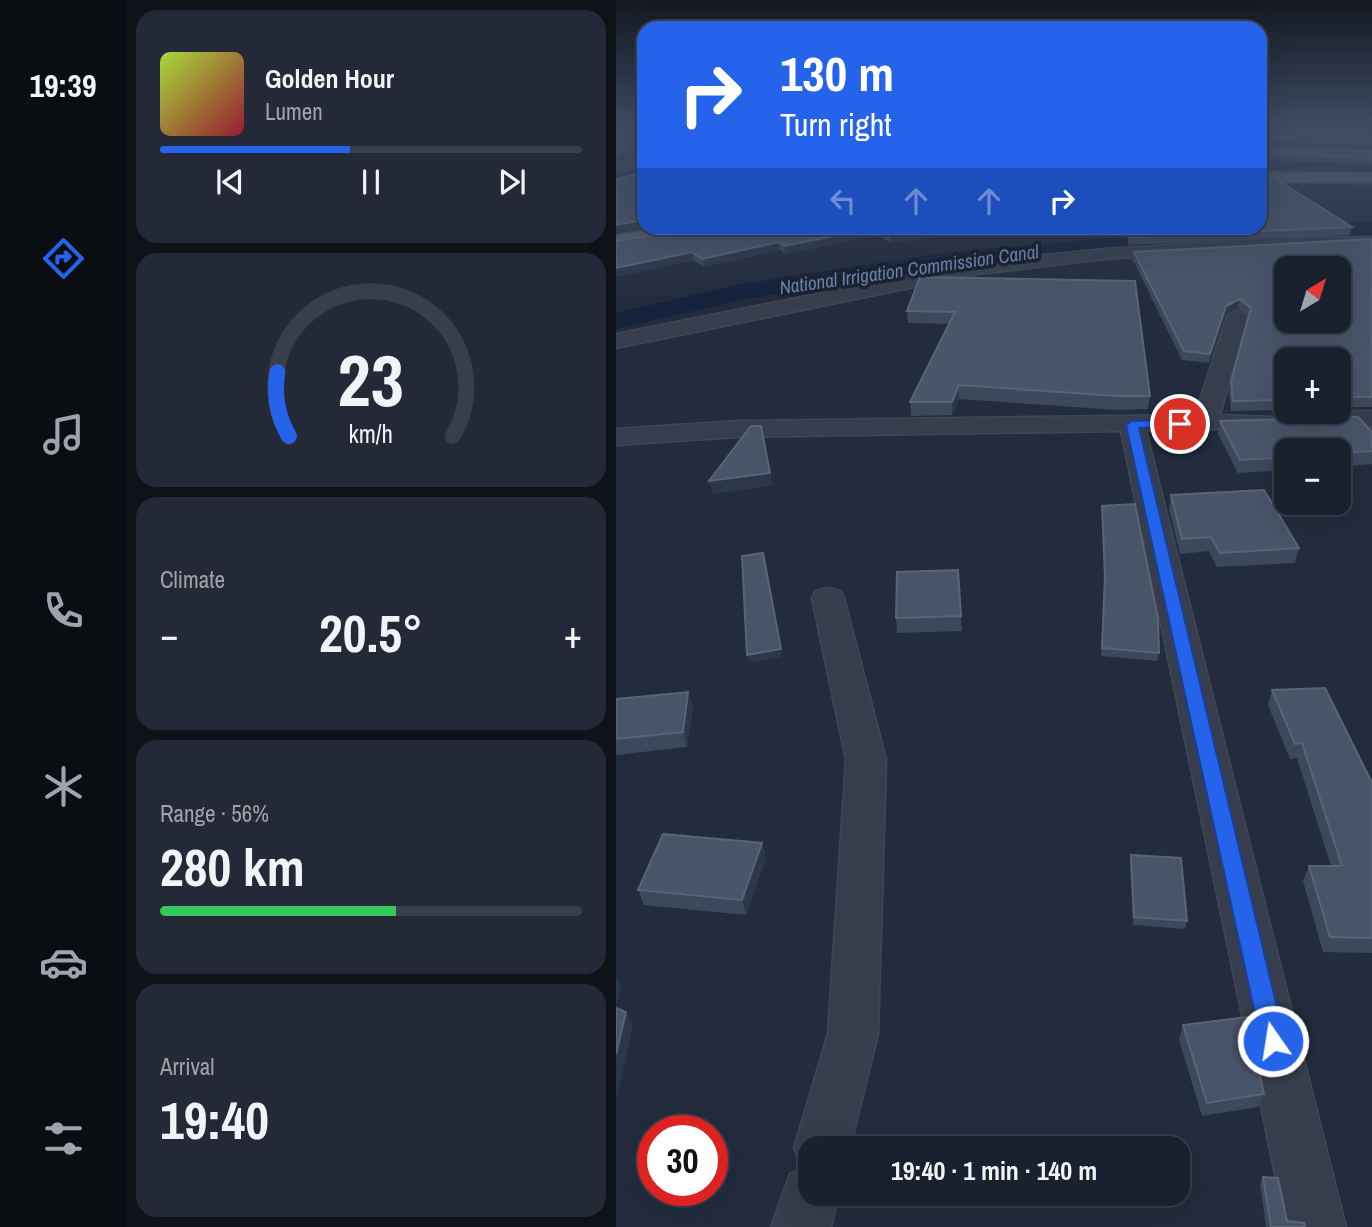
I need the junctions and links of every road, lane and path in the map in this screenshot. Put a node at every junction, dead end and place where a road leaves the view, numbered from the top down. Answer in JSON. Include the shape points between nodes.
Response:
{"nodes":[{"id":1,"x":655,"y":235,"type":"edge"},
{"id":2,"x":616,"y":242,"type":"edge"},
{"id":3,"x":1372,"y":242,"type":"edge"},
{"id":4,"x":1237,"y":316,"type":"edge"},
{"id":5,"x":616,"y":341,"type":"edge"},
{"id":6,"x":1372,"y":419,"type":"edge"},
{"id":7,"x":1205,"y":423,"type":"junction"},
{"id":8,"x":1132,"y":425,"type":"junction"},
{"id":9,"x":616,"y":437,"type":"edge"},
{"id":10,"x":828,"y":598,"type":"dead end"},
{"id":11,"x":825,"y":1136,"type":"edge"},
{"id":12,"x":807,"y":1206,"type":"edge"},
{"id":13,"x":802,"y":1227,"type":"edge"},
{"id":14,"x":1316,"y":1227,"type":"edge"}],
"edges":[{"from":1,"to":2,"type":"main road"},
{"from":3,"to":5,"type":"street","via":[[1102,254],[978,268]]},
{"from":4,"to":7,"type":"street"},
{"from":6,"to":7,"type":"street"},
{"from":7,"to":8,"type":"street"},
{"from":8,"to":9,"type":"street","via":[[737,429]]},
{"from":8,"to":14,"type":"street"},
{"from":10,"to":11,"type":"street","via":[[866,760],[853,1034]]},
{"from":12,"to":13,"type":"street"}]}
